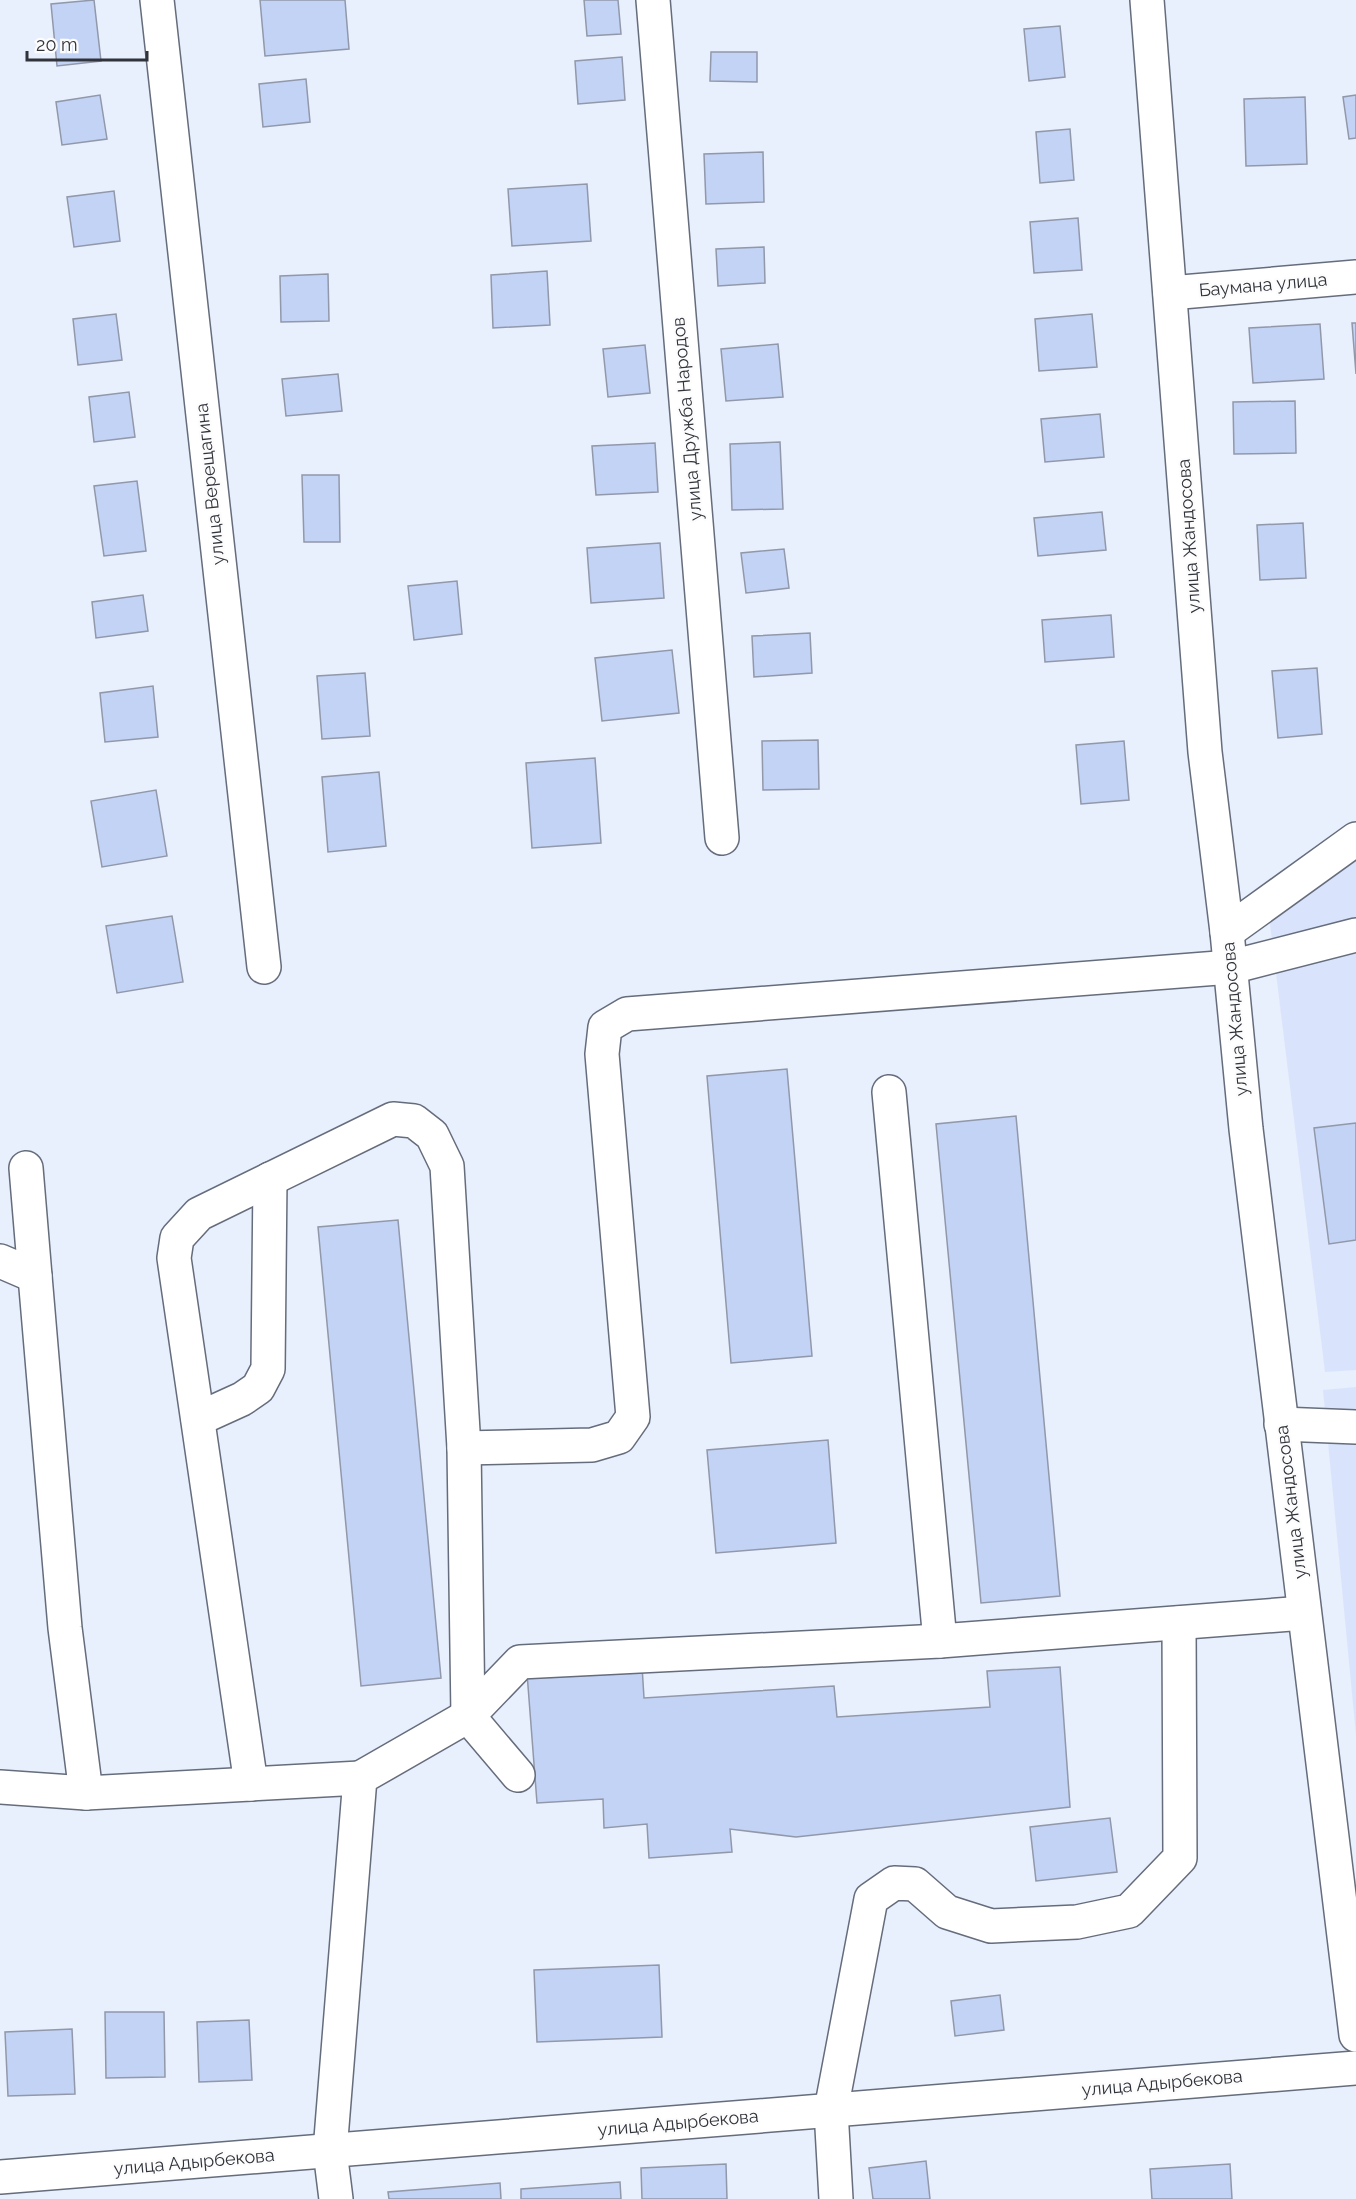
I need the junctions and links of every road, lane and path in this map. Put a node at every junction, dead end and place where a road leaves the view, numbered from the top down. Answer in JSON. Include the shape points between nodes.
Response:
{"nodes":[{"id":1,"x":157,"y":0,"type":"edge"},
{"id":2,"x":653,"y":0,"type":"edge"},
{"id":3,"x":1147,"y":0,"type":"edge"},
{"id":4,"x":1356,"y":277,"type":"edge"},
{"id":5,"x":1170,"y":293,"type":"junction"},
{"id":6,"x":722,"y":838,"type":"dead end"},
{"id":7,"x":1356,"y":839,"type":"edge"},
{"id":8,"x":1227,"y":932,"type":"junction"},
{"id":9,"x":1356,"y":935,"type":"edge"},
{"id":10,"x":264,"y":967,"type":"dead end"},
{"id":11,"x":1230,"y":967,"type":"junction"},
{"id":12,"x":889,"y":1092,"type":"dead end"},
{"id":13,"x":26,"y":1168,"type":"dead end"},
{"id":14,"x":270,"y":1179,"type":"junction"},
{"id":15,"x":0,"y":1262,"type":"edge"},
{"id":16,"x":35,"y":1276,"type":"junction"},
{"id":17,"x":198,"y":1419,"type":"junction"},
{"id":18,"x":1281,"y":1424,"type":"junction"},
{"id":19,"x":1356,"y":1427,"type":"edge"},
{"id":20,"x":464,"y":1448,"type":"junction"},
{"id":21,"x":1304,"y":1613,"type":"junction"},
{"id":22,"x":1179,"y":1623,"type":"junction"},
{"id":23,"x":940,"y":1641,"type":"junction"},
{"id":24,"x":468,"y":1716,"type":"junction"},
{"id":25,"x":518,"y":1775,"type":"dead end"},
{"id":26,"x":360,"y":1779,"type":"junction"},
{"id":27,"x":251,"y":1784,"type":"junction"},
{"id":28,"x":0,"y":1787,"type":"edge"},
{"id":29,"x":86,"y":1793,"type":"junction"},
{"id":30,"x":1356,"y":2035,"type":"edge"},
{"id":31,"x":1356,"y":2068,"type":"edge"},
{"id":32,"x":831,"y":2110,"type":"junction"},
{"id":33,"x":330,"y":2151,"type":"junction"},
{"id":34,"x":0,"y":2177,"type":"edge"},
{"id":35,"x":336,"y":2199,"type":"edge"},
{"id":36,"x":836,"y":2199,"type":"edge"}],
"edges":[{"from":1,"to":10,"type":"street","name":"улица Верещагина"},
{"from":2,"to":6,"type":"street","name":"улица Дружба Народов"},
{"from":3,"to":5,"type":"street","name":"улица Жандосова"},
{"from":4,"to":5,"type":"street","name":"Баумана улица"},
{"from":5,"to":8,"type":"street","name":"улица Жандосова","via":[[1205,752]]},
{"from":7,"to":8,"type":"street"},
{"from":8,"to":11,"type":"street","name":"улица Жандосова"},
{"from":9,"to":11,"type":"street"},
{"from":11,"to":18,"type":"street","name":"улица Жандосова"},
{"from":11,"to":20,"type":"street","via":[[627,1014],[605,1027],[602,1054],[633,1417],[619,1437],[592,1445]]},
{"from":12,"to":23,"type":"street"},
{"from":13,"to":16,"type":"street"},
{"from":14,"to":17,"type":"street","via":[[268,1370],[258,1389]]},
{"from":14,"to":17,"type":"street","via":[[199,1214],[177,1238],[174,1258]]},
{"from":14,"to":20,"type":"street","via":[[393,1119],[414,1121],[432,1135],[447,1166]]},
{"from":15,"to":16,"type":"street"},
{"from":16,"to":29,"type":"street","via":[[65,1628]]},
{"from":17,"to":27,"type":"street"},
{"from":18,"to":19,"type":"street"},
{"from":18,"to":21,"type":"street","name":"улица Жандосова"},
{"from":20,"to":24,"type":"street"},
{"from":21,"to":22,"type":"street"},
{"from":21,"to":30,"type":"street","name":"улица Жандосова"},
{"from":22,"to":23,"type":"street"},
{"from":22,"to":32,"type":"street","via":[[1180,1858],[1129,1911],[1077,1922],[991,1926],[947,1912],[915,1884],[894,1883],[871,1899]]},
{"from":23,"to":24,"type":"street","via":[[520,1662]]},
{"from":24,"to":25,"type":"street"},
{"from":24,"to":26,"type":"street"},
{"from":26,"to":27,"type":"street"},
{"from":26,"to":33,"type":"street"},
{"from":27,"to":29,"type":"street"},
{"from":28,"to":29,"type":"street"},
{"from":31,"to":32,"type":"street","name":"улица Адырбекова"},
{"from":32,"to":33,"type":"street","name":"улица Адырбекова"},
{"from":32,"to":36,"type":"street"},
{"from":33,"to":34,"type":"street","name":"улица Адырбекова"},
{"from":33,"to":35,"type":"street"}]}
